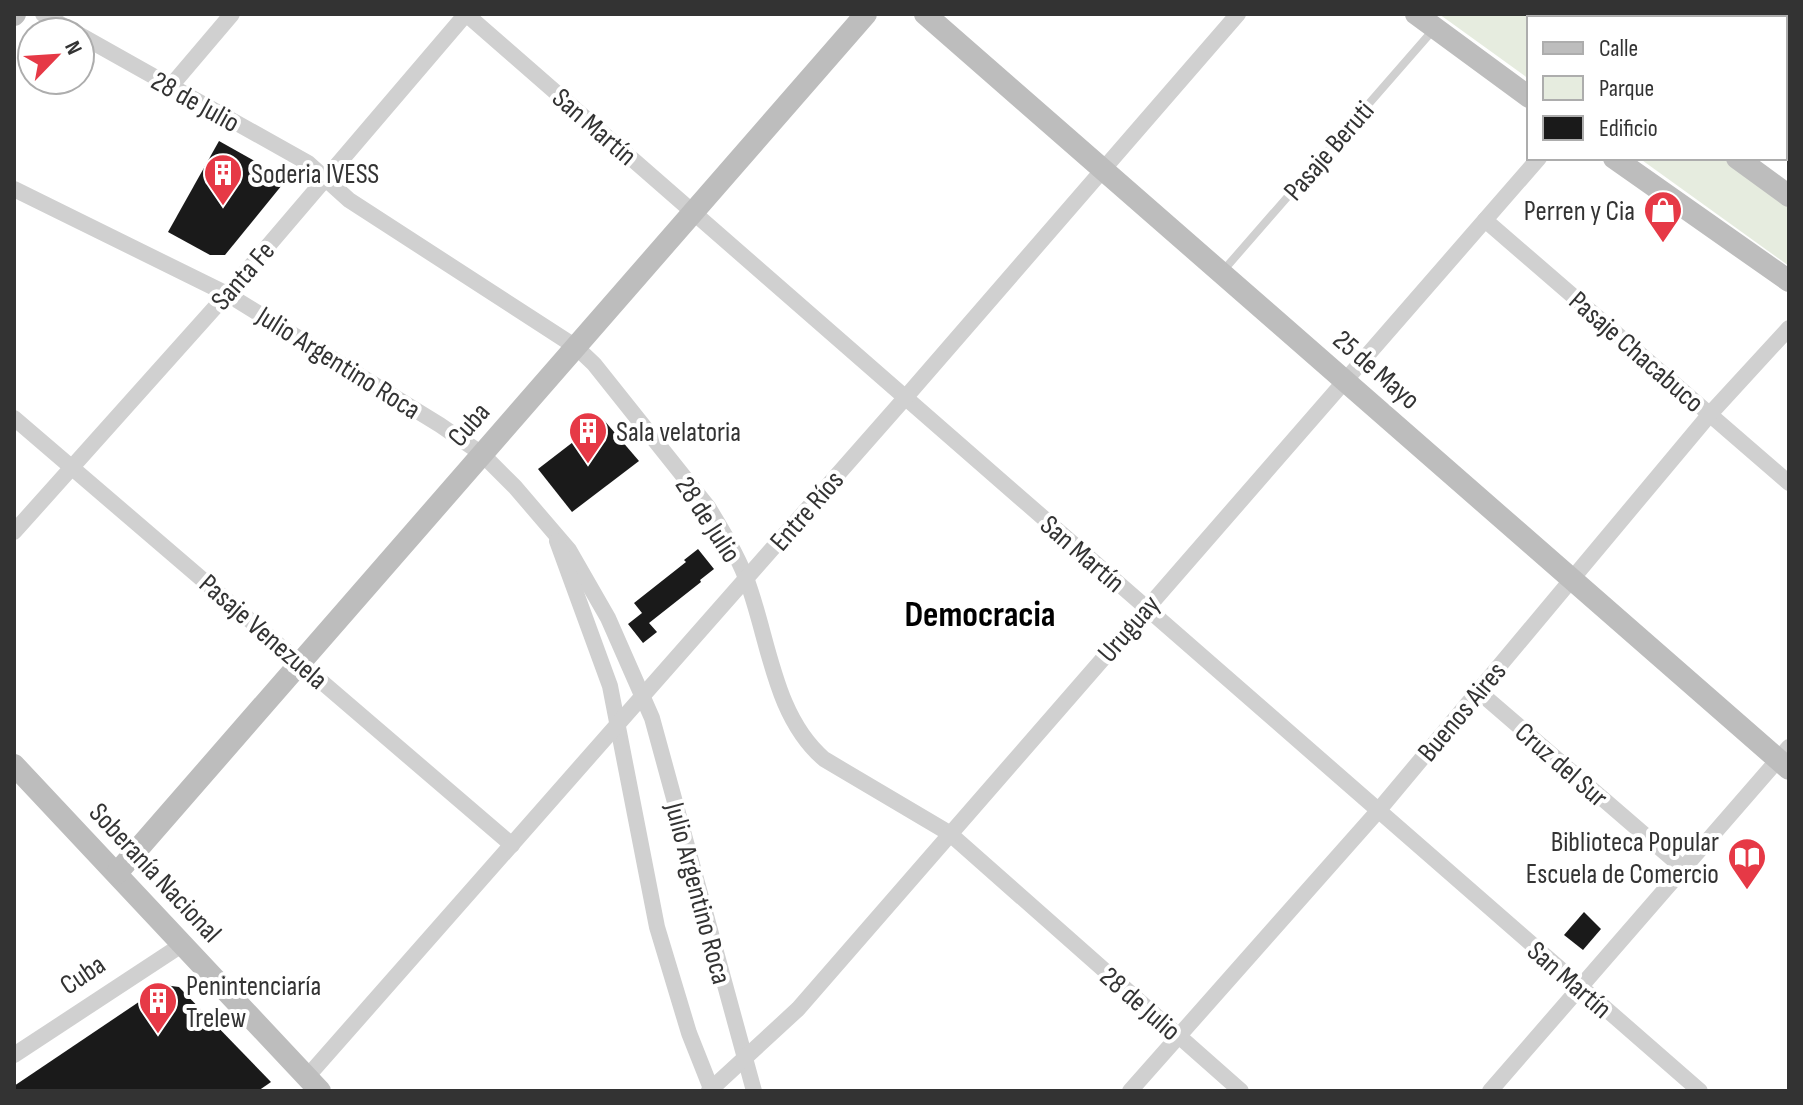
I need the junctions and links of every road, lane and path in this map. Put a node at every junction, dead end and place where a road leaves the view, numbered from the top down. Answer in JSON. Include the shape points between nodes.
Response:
{"nodes":[{"id":1,"x":232,"y":14,"type":"edge"},
{"id":2,"x":466,"y":14,"type":"edge"},
{"id":3,"x":866,"y":14,"type":"edge"},
{"id":4,"x":925,"y":14,"type":"edge"},
{"id":5,"x":1238,"y":14,"type":"edge"},
{"id":6,"x":1416,"y":14,"type":"edge"},
{"id":7,"x":1434,"y":28,"type":"junction"},
{"id":8,"x":96,"y":44,"type":"edge"},
{"id":9,"x":170,"y":87,"type":"junction"},
{"id":10,"x":1527,"y":96,"type":"edge"},
{"id":11,"x":1537,"y":160,"type":"edge"},
{"id":12,"x":1617,"y":160,"type":"edge"},
{"id":13,"x":1748,"y":161,"type":"edge"},
{"id":14,"x":1104,"y":171,"type":"junction"},
{"id":15,"x":325,"y":178,"type":"junction"},
{"id":16,"x":14,"y":189,"type":"edge"},
{"id":17,"x":1789,"y":196,"type":"edge"},
{"id":18,"x":693,"y":212,"type":"junction"},
{"id":19,"x":1485,"y":220,"type":"junction"},
{"id":20,"x":1221,"y":272,"type":"junction"},
{"id":21,"x":1789,"y":281,"type":"edge"},
{"id":22,"x":227,"y":294,"type":"junction"},
{"id":23,"x":1789,"y":328,"type":"edge"},
{"id":24,"x":576,"y":347,"type":"junction"},
{"id":25,"x":1344,"y":380,"type":"junction"},
{"id":26,"x":905,"y":398,"type":"junction"},
{"id":27,"x":1710,"y":414,"type":"junction"},
{"id":28,"x":14,"y":418,"type":"edge"},
{"id":29,"x":482,"y":454,"type":"junction"},
{"id":30,"x":73,"y":468,"type":"junction"},
{"id":31,"x":1789,"y":483,"type":"edge"},
{"id":32,"x":552,"y":529,"type":"junction"},
{"id":33,"x":14,"y":532,"type":"edge"},
{"id":34,"x":746,"y":578,"type":"junction"},
{"id":35,"x":1571,"y":578,"type":"junction"},
{"id":36,"x":1146,"y":608,"type":"junction"},
{"id":37,"x":301,"y":662,"type":"junction"},
{"id":38,"x":1478,"y":691,"type":"junction"},
{"id":39,"x":644,"y":696,"type":"junction"},
{"id":40,"x":619,"y":723,"type":"junction"},
{"id":41,"x":1785,"y":758,"type":"edge"},
{"id":42,"x":14,"y":765,"type":"edge"},
{"id":43,"x":1378,"y":811,"type":"junction"},
{"id":44,"x":949,"y":833,"type":"junction"},
{"id":45,"x":512,"y":845,"type":"junction"},
{"id":46,"x":1683,"y":868,"type":"junction"},
{"id":47,"x":117,"y":873,"type":"junction"},
{"id":48,"x":183,"y":944,"type":"junction"},
{"id":49,"x":1580,"y":988,"type":"junction"},
{"id":50,"x":1178,"y":1037,"type":"junction"},
{"id":51,"x":14,"y":1055,"type":"edge"},
{"id":52,"x":744,"y":1059,"type":"junction"},
{"id":53,"x":317,"y":1086,"type":"edge"},
{"id":54,"x":711,"y":1090,"type":"edge"},
{"id":55,"x":754,"y":1091,"type":"edge"},
{"id":56,"x":1130,"y":1091,"type":"edge"},
{"id":57,"x":1241,"y":1091,"type":"edge"},
{"id":58,"x":1490,"y":1091,"type":"edge"},
{"id":59,"x":1700,"y":1091,"type":"edge"}],
"edges":[{"from":1,"to":9,"type":"street"},
{"from":2,"to":15,"type":"street","name":"Santa Fe"},
{"from":2,"to":18,"type":"street","name":"San Martín"},
{"from":3,"to":18,"type":"street","name":"Cuba"},
{"from":4,"to":14,"type":"street","name":"25 de Mayo"},
{"from":5,"to":14,"type":"street","name":"Entre Ríos"},
{"from":6,"to":7,"type":"street"},
{"from":7,"to":10,"type":"street"},
{"from":7,"to":20,"type":"lane","name":"Pasaje Beruti"},
{"from":8,"to":9,"type":"street","name":"28 de Julio"},
{"from":9,"to":15,"type":"street","name":"28 de Julio","via":[[308,163]]},
{"from":11,"to":19,"type":"street","name":"Uruguay"},
{"from":12,"to":21,"type":"street"},
{"from":13,"to":17,"type":"street"},
{"from":14,"to":20,"type":"street","name":"25 de Mayo"},
{"from":14,"to":26,"type":"street","name":"Entre Ríos"},
{"from":15,"to":22,"type":"street","name":"Santa Fe"},
{"from":15,"to":24,"type":"street","name":"28 de Julio","via":[[349,200]]},
{"from":16,"to":22,"type":"street","name":"Julio Argentino Roca"},
{"from":18,"to":24,"type":"street","name":"Cuba"},
{"from":18,"to":26,"type":"street","name":"San Martín"},
{"from":19,"to":25,"type":"street","name":"Uruguay"},
{"from":19,"to":27,"type":"street","name":"Pasaje Chacabuco"},
{"from":20,"to":25,"type":"street","name":"25 de Mayo"},
{"from":22,"to":29,"type":"street","name":"Julio Argentino Roca"},
{"from":22,"to":30,"type":"street","name":"Santa Fe"},
{"from":23,"to":27,"type":"street","name":"Buenos Aires"},
{"from":24,"to":29,"type":"street","name":"Cuba"},
{"from":24,"to":34,"type":"street","name":"28 de Julio","via":[[708,507]]},
{"from":25,"to":35,"type":"street","name":"25 de Mayo"},
{"from":25,"to":36,"type":"street","name":"Uruguay"},
{"from":26,"to":34,"type":"street","name":"Entre Ríos"},
{"from":26,"to":36,"type":"street","name":"San Martín"},
{"from":27,"to":31,"type":"street","name":"Pasaje Chacabuco"},
{"from":27,"to":35,"type":"street","name":"Buenos Aires"},
{"from":28,"to":30,"type":"street","name":"Pasaje Venezuela"},
{"from":29,"to":32,"type":"street","name":"Julio Argentino Roca"},
{"from":29,"to":37,"type":"street","name":"Cuba"},
{"from":30,"to":33,"type":"street","name":"Santa Fe"},
{"from":30,"to":37,"type":"street","name":"Pasaje Venezuela"},
{"from":32,"to":39,"type":"street","name":"Julio Argentino Roca","via":[[581,566]]},
{"from":32,"to":40,"type":"street","name":"Julio Argentino Roca"},
{"from":34,"to":39,"type":"street","name":"Entre Ríos"},
{"from":34,"to":44,"type":"street","name":"28 de Julio","via":[[800,734],[824,759]]},
{"from":35,"to":38,"type":"street","name":"Buenos Aires"},
{"from":35,"to":41,"type":"street","name":"25 de Mayo"},
{"from":36,"to":43,"type":"street","name":"San Martín"},
{"from":36,"to":44,"type":"street","name":"Uruguay"},
{"from":37,"to":45,"type":"street","name":"Pasaje Venezuela"},
{"from":37,"to":47,"type":"street","name":"Cuba"},
{"from":38,"to":43,"type":"street","name":"Buenos Aires"},
{"from":38,"to":46,"type":"street","name":"Cruz del Sur"},
{"from":39,"to":40,"type":"street","name":"Entre Ríos"},
{"from":39,"to":52,"type":"street","name":"Julio Argentino Roca"},
{"from":40,"to":45,"type":"street","name":"Entre Ríos"},
{"from":40,"to":54,"type":"street","name":"Julio Argentino Roca","via":[[657,927]]},
{"from":41,"to":46,"type":"street"},
{"from":42,"to":47,"type":"street","name":"Soberanía Nacional"},
{"from":43,"to":49,"type":"street","name":"San Martín"},
{"from":43,"to":50,"type":"street","name":"Buenos Aires"},
{"from":44,"to":50,"type":"street","name":"28 de Julio"},
{"from":44,"to":52,"type":"street","name":"Uruguay","via":[[798,1009]]},
{"from":45,"to":53,"type":"street","name":"Entre Ríos"},
{"from":46,"to":49,"type":"street"},
{"from":47,"to":48,"type":"street","name":"Soberanía Nacional"},
{"from":48,"to":51,"type":"street","name":"Cuba"},
{"from":48,"to":53,"type":"street","name":"Soberanía Nacional"},
{"from":49,"to":58,"type":"street"},
{"from":49,"to":59,"type":"street","name":"San Martín"},
{"from":50,"to":56,"type":"street","name":"Buenos Aires"},
{"from":50,"to":57,"type":"street","name":"28 de Julio"},
{"from":52,"to":54,"type":"street","name":"Uruguay"},
{"from":52,"to":55,"type":"street","name":"Julio Argentino Roca"}]}
